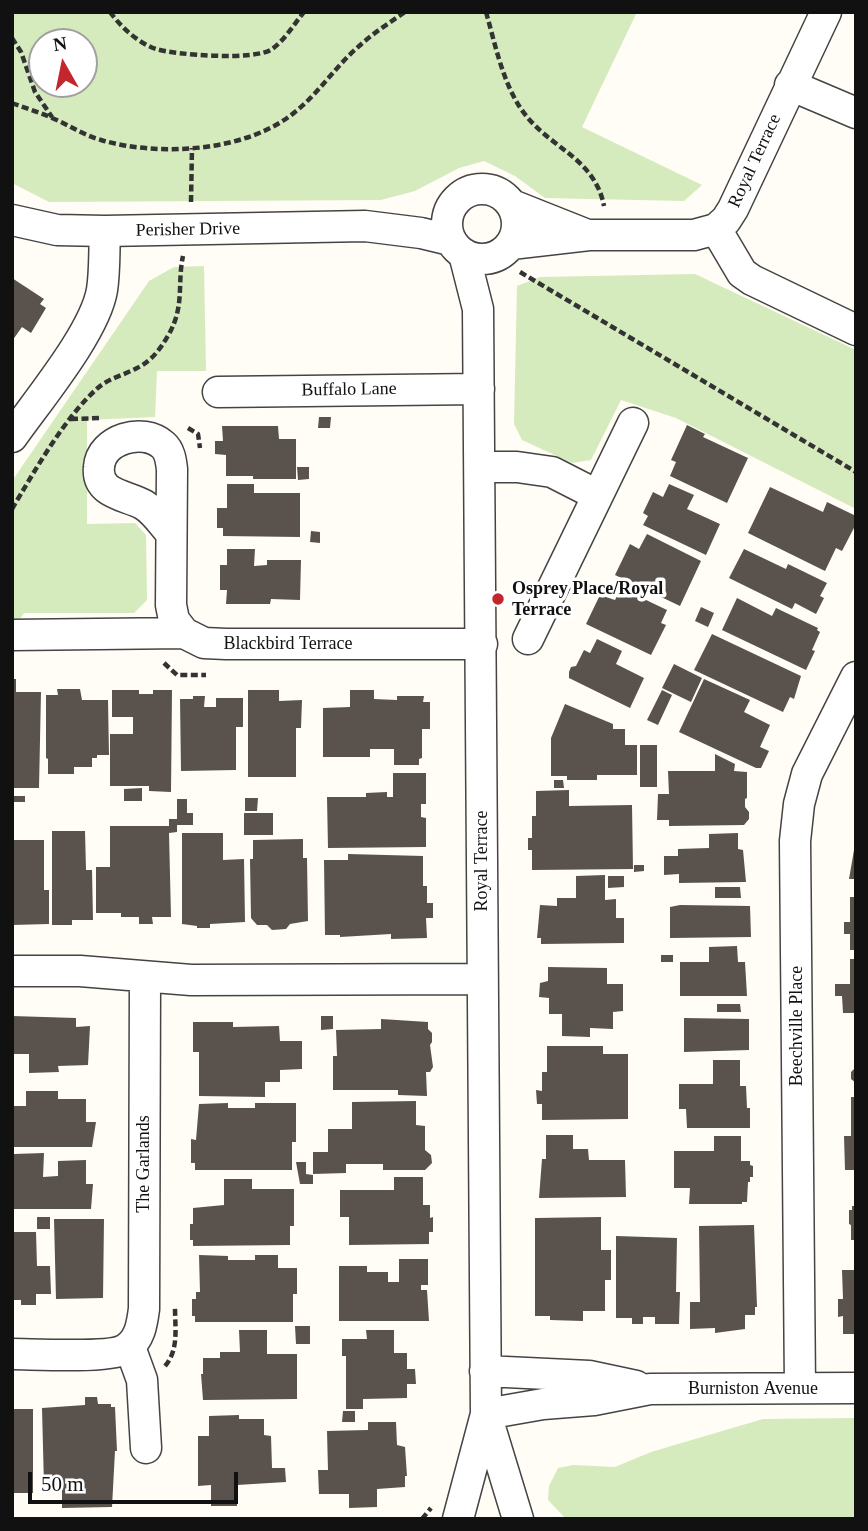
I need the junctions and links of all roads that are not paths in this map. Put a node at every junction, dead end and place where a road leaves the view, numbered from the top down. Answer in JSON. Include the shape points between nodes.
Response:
{"nodes":[{"id":1,"x":826,"y":12,"type":"edge"},
{"id":2,"x":790,"y":85,"type":"junction"},
{"id":3,"x":856,"y":113,"type":"edge"},
{"id":4,"x":453,"y":204,"type":"junction"},
{"id":5,"x":512,"y":205,"type":"junction"},
{"id":6,"x":12,"y":220,"type":"edge"},
{"id":7,"x":365,"y":226,"type":"junction"},
{"id":8,"x":716,"y":229,"type":"junction"},
{"id":9,"x":104,"y":231,"type":"junction"},
{"id":10,"x":597,"y":236,"type":"junction"},
{"id":11,"x":457,"y":247,"type":"junction"},
{"id":12,"x":509,"y":257,"type":"junction"},
{"id":13,"x":478,"y":309,"type":"junction"},
{"id":14,"x":856,"y":330,"type":"edge"},
{"id":15,"x":479,"y":389,"type":"junction"},
{"id":16,"x":218,"y":391,"type":"dead end"},
{"id":17,"x":633,"y":423,"type":"dead end"},
{"id":18,"x":12,"y":437,"type":"edge"},
{"id":19,"x":480,"y":467,"type":"junction"},
{"id":20,"x":597,"y":495,"type":"junction"},
{"id":21,"x":170,"y":532,"type":"dead end"},
{"id":22,"x":184,"y":633,"type":"junction"},
{"id":23,"x":12,"y":635,"type":"edge"},
{"id":24,"x":528,"y":639,"type":"dead end"},
{"id":25,"x":482,"y":644,"type":"junction"},
{"id":26,"x":856,"y":677,"type":"edge"},
{"id":27,"x":12,"y":971,"type":"edge"},
{"id":28,"x":145,"y":978,"type":"junction"},
{"id":29,"x":482,"y":979,"type":"junction"},
{"id":30,"x":130,"y":1347,"type":"junction"},
{"id":31,"x":12,"y":1354,"type":"edge"},
{"id":32,"x":485,"y":1371,"type":"junction"},
{"id":33,"x":800,"y":1388,"type":"junction"},
{"id":34,"x":856,"y":1388,"type":"edge"},
{"id":35,"x":650,"y":1389,"type":"junction"},
{"id":36,"x":486,"y":1413,"type":"junction"},
{"id":37,"x":146,"y":1448,"type":"dead end"},
{"id":38,"x":458,"y":1519,"type":"edge"},
{"id":39,"x":518,"y":1519,"type":"edge"}],
"edges":[{"from":1,"to":2,"type":"street","name":"Royal Terrace"},
{"from":2,"to":3,"type":"street"},
{"from":2,"to":8,"type":"street","name":"Royal Terrace","via":[[733,209]]},
{"from":4,"to":5,"type":"street","via":[[472,190],[483,189],[494,191]]},
{"from":4,"to":7,"type":"street","name":"Perisher Drive"},
{"from":4,"to":11,"type":"street","via":[[446,222]]},
{"from":5,"to":10,"type":"street"},
{"from":5,"to":12,"type":"street","via":[[517,225]]},
{"from":6,"to":9,"type":"street","name":"Perisher Drive","via":[[57,230]]},
{"from":7,"to":9,"type":"street","name":"Perisher Drive"},
{"from":7,"to":11,"type":"street","name":"Perisher Drive","via":[[421,233]]},
{"from":8,"to":10,"type":"street","via":[[694,235]]},
{"from":8,"to":14,"type":"street","via":[[741,273]]},
{"from":9,"to":18,"type":"street","via":[[101,292],[95,312]]},
{"from":10,"to":12,"type":"street"},
{"from":11,"to":12,"type":"street","via":[[474,259]]},
{"from":11,"to":13,"type":"street","name":"Royal Terrace"},
{"from":12,"to":13,"type":"street","name":"Royal Terrace"},
{"from":13,"to":15,"type":"street","name":"Royal Terrace"},
{"from":15,"to":16,"type":"street","name":"Buffalo Lane"},
{"from":15,"to":19,"type":"street","name":"Royal Terrace"},
{"from":17,"to":20,"type":"street"},
{"from":19,"to":20,"type":"street","via":[[552,472]]},
{"from":19,"to":25,"type":"street","name":"Royal Terrace"},
{"from":20,"to":24,"type":"street"},
{"from":21,"to":22,"type":"street","via":[[171,605],[174,620]]},
{"from":22,"to":23,"type":"street","name":"Blackbird Terrace"},
{"from":22,"to":25,"type":"street","name":"Blackbird Terrace","via":[[204,643],[226,644]]},
{"from":25,"to":29,"type":"street","name":"Royal Terrace"},
{"from":26,"to":33,"type":"street","name":"Beechville Place","via":[[807,774],[795,841]]},
{"from":27,"to":28,"type":"street","via":[[80,971]]},
{"from":28,"to":29,"type":"street"},
{"from":28,"to":30,"type":"street","name":"The Garlands","via":[[144,1309],[141,1329]]},
{"from":29,"to":32,"type":"street","name":"Royal Terrace"},
{"from":30,"to":31,"type":"street","via":[[112,1354]]},
{"from":30,"to":37,"type":"street","via":[[142,1380]]},
{"from":32,"to":35,"type":"street","name":"Burniston Avenue","via":[[589,1376]]},
{"from":32,"to":36,"type":"street","name":"Royal Terrace"},
{"from":33,"to":34,"type":"street","name":"Burniston Avenue"},
{"from":33,"to":35,"type":"street","name":"Burniston Avenue"},
{"from":35,"to":36,"type":"street","name":"Burniston Avenue"},
{"from":36,"to":38,"type":"street","name":"Royal Terrace"},
{"from":36,"to":39,"type":"street","name":"Royal Terrace"}]}
